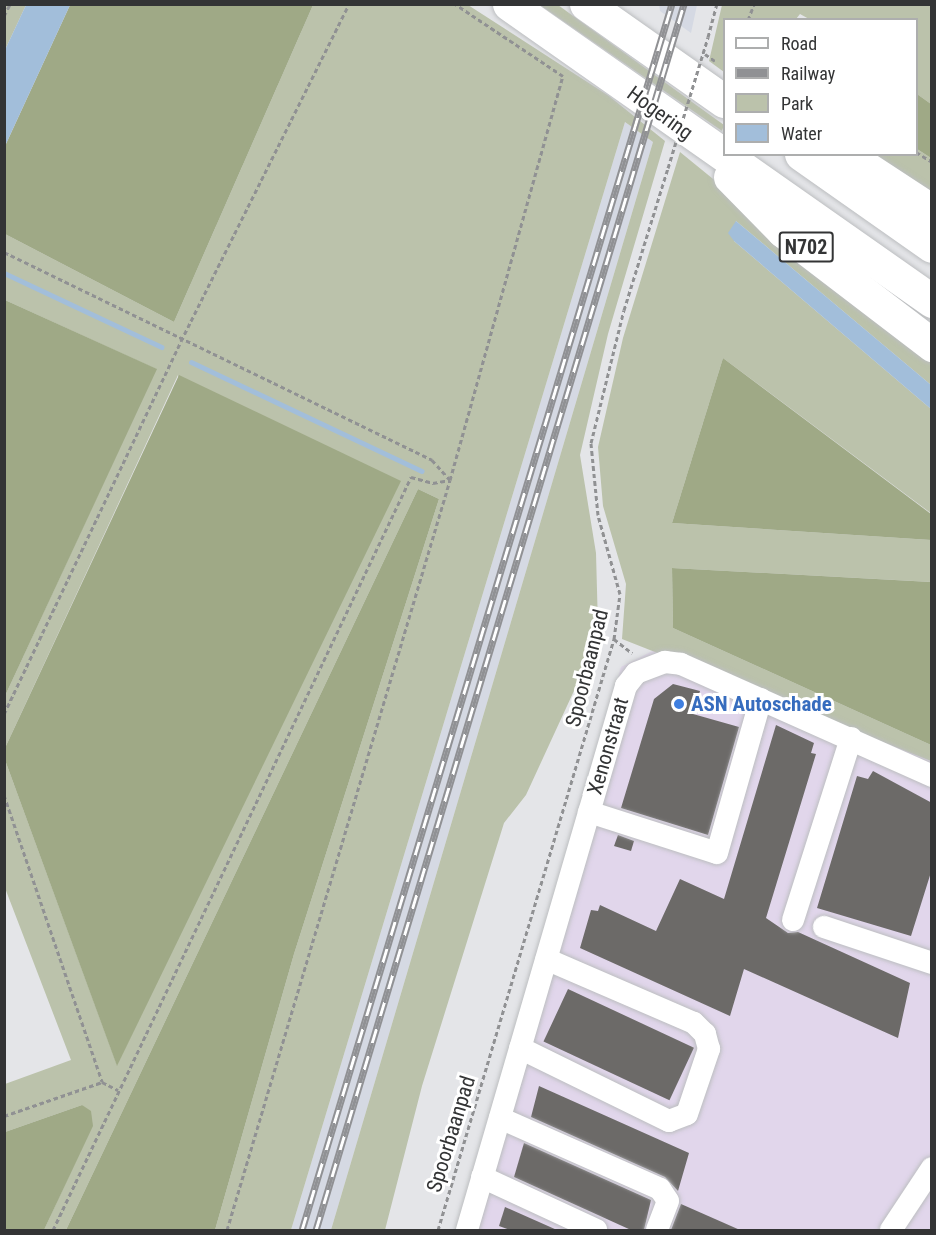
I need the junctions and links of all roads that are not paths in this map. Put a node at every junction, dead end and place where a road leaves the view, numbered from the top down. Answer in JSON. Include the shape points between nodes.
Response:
{"nodes":[{"id":1,"x":508,"y":4,"type":"edge"},
{"id":2,"x":586,"y":4,"type":"edge"},
{"id":3,"x":723,"y":100,"type":"edge"},
{"id":4,"x":692,"y":136,"type":"junction"},
{"id":5,"x":804,"y":156,"type":"edge"},
{"id":6,"x":849,"y":156,"type":"edge"},
{"id":7,"x":932,"y":211,"type":"edge"},
{"id":8,"x":932,"y":246,"type":"edge"},
{"id":9,"x":932,"y":301,"type":"edge"},
{"id":10,"x":932,"y":345,"type":"edge"},
{"id":11,"x":762,"y":699,"type":"junction"},
{"id":12,"x":851,"y":738,"type":"junction"},
{"id":13,"x":932,"y":776,"type":"edge"},
{"id":14,"x":589,"y":812,"type":"junction"},
{"id":15,"x":793,"y":920,"type":"dead end"},
{"id":16,"x":824,"y":927,"type":"dead end"},
{"id":17,"x":546,"y":959,"type":"junction"},
{"id":18,"x":931,"y":959,"type":"edge"},
{"id":19,"x":520,"y":1048,"type":"junction"},
{"id":20,"x":500,"y":1118,"type":"junction"},
{"id":21,"x":932,"y":1168,"type":"edge"},
{"id":22,"x":482,"y":1177,"type":"junction"},
{"id":23,"x":467,"y":1230,"type":"edge"},
{"id":24,"x":596,"y":1230,"type":"edge"},
{"id":25,"x":657,"y":1230,"type":"edge"},
{"id":26,"x":891,"y":1230,"type":"edge"}],
"edges":[{"from":1,"to":4,"type":"highway","name":"Hogering","number":"N702"},
{"from":2,"to":3,"type":"highway"},
{"from":4,"to":9,"type":"highway","name":"Hogering","number":"N702"},
{"from":4,"to":10,"type":"highway","number":"N702","via":[[783,231]]},
{"from":5,"to":8,"type":"highway"},
{"from":6,"to":7,"type":"highway"},
{"from":11,"to":12,"type":"street","name":"Xenonstraat"},
{"from":11,"to":14,"type":"street","name":"Xenonstraat","via":[[681,664],[665,662],[636,674],[626,686]]},
{"from":11,"to":14,"type":"street","via":[[717,853]]},
{"from":12,"to":13,"type":"street","name":"Xenonstraat"},
{"from":12,"to":15,"type":"street"},
{"from":14,"to":17,"type":"street","name":"Xenonstraat"},
{"from":16,"to":18,"type":"street"},
{"from":17,"to":19,"type":"street","name":"Xenonstraat"},
{"from":17,"to":19,"type":"street","via":[[694,1023],[705,1034],[709,1049],[687,1114],[669,1121]]},
{"from":19,"to":20,"type":"street","name":"Xenonstraat"},
{"from":20,"to":22,"type":"street","name":"Xenonstraat"},
{"from":20,"to":25,"type":"street","via":[[660,1190],[668,1201]]},
{"from":21,"to":26,"type":"street"},
{"from":22,"to":23,"type":"street","name":"Xenonstraat"},
{"from":22,"to":24,"type":"street"}]}
